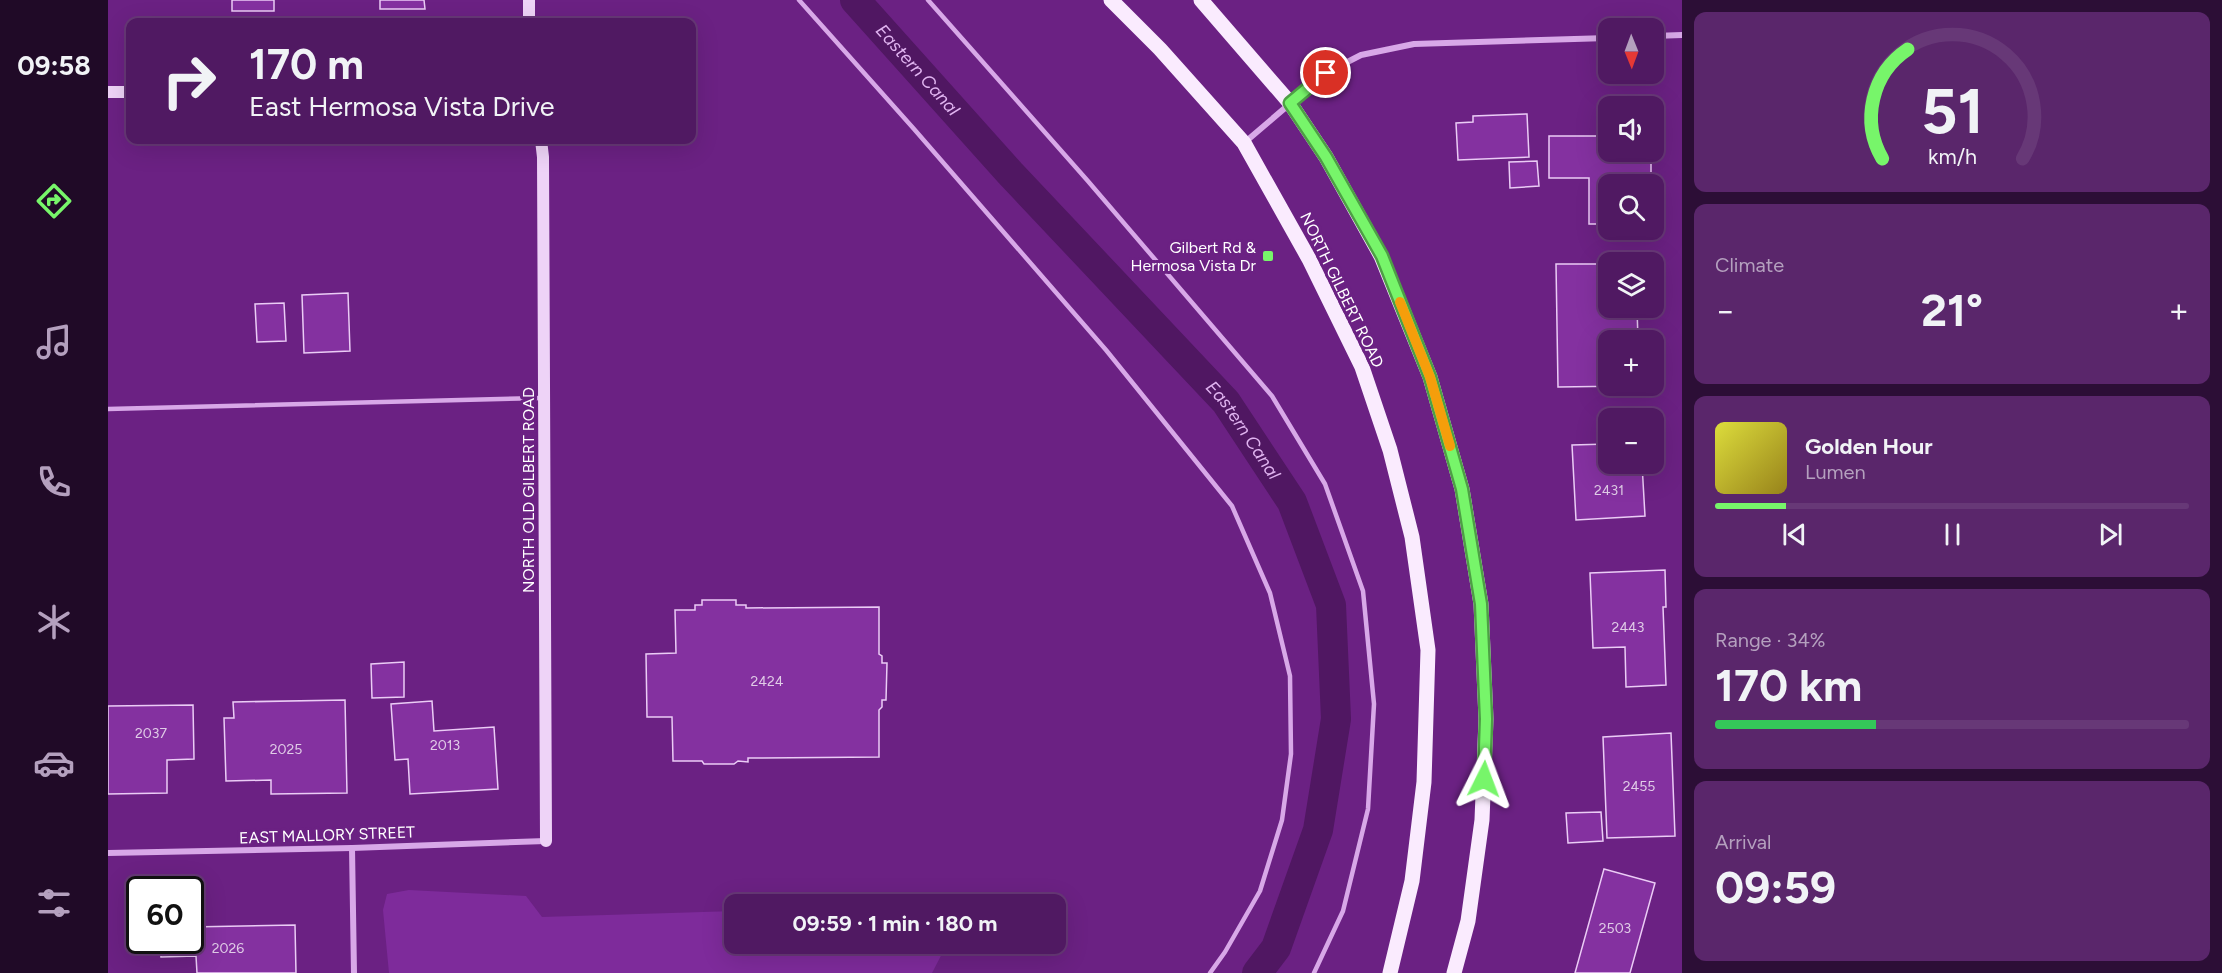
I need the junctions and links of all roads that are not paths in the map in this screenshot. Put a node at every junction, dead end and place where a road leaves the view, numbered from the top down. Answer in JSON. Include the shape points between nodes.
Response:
{"nodes":[{"id":1,"x":528,"y":0,"type":"edge"},
{"id":2,"x":799,"y":0,"type":"edge"},
{"id":3,"x":928,"y":0,"type":"edge"},
{"id":4,"x":1110,"y":0,"type":"edge"},
{"id":5,"x":1201,"y":0,"type":"edge"},
{"id":6,"x":528,"y":18,"type":"edge"},
{"id":7,"x":1682,"y":35,"type":"edge"},
{"id":8,"x":1664,"y":36,"type":"edge"},
{"id":9,"x":1598,"y":38,"type":"edge"},
{"id":10,"x":108,"y":92,"type":"edge"},
{"id":11,"x":126,"y":92,"type":"edge"},
{"id":12,"x":1290,"y":103,"type":"junction"},
{"id":13,"x":1244,"y":143,"type":"junction"},
{"id":14,"x":541,"y":144,"type":"edge"},
{"id":15,"x":544,"y":398,"type":"junction"},
{"id":16,"x":108,"y":409,"type":"edge"},
{"id":17,"x":546,"y":841,"type":"joint"},
{"id":18,"x":352,"y":848,"type":"junction"},
{"id":19,"x":108,"y":853,"type":"edge"},
{"id":20,"x":354,"y":973,"type":"edge"},
{"id":21,"x":1210,"y":973,"type":"edge"},
{"id":22,"x":1314,"y":973,"type":"edge"},
{"id":23,"x":1390,"y":973,"type":"edge"},
{"id":24,"x":1454,"y":973,"type":"edge"}],
"edges":[{"from":1,"to":6,"type":"street"},
{"from":2,"to":21,"type":"lane","via":[[1106,350],[1232,506],[1270,593],[1290,676],[1291,754],[1282,820],[1260,891]]},
{"from":3,"to":22,"type":"lane","via":[[1272,396],[1325,484],[1363,591],[1374,704],[1368,809],[1343,911]]},
{"from":4,"to":13,"type":"main road","name":"NORTH GILBERT ROAD"},
{"from":5,"to":12,"type":"main road"},
{"from":7,"to":8,"type":"street"},
{"from":9,"to":12,"type":"street","via":[[1414,44],[1361,56],[1326,73]]},
{"from":10,"to":11,"type":"street"},
{"from":12,"to":13,"type":"street"},
{"from":12,"to":24,"type":"main road","via":[[1326,157],[1382,256],[1430,377],[1462,489],[1481,604],[1486,719],[1479,842],[1468,921]]},
{"from":13,"to":23,"type":"main road","name":"NORTH GILBERT ROAD","via":[[1309,259],[1362,367],[1390,450],[1412,537],[1428,650],[1424,782],[1412,881]]},
{"from":14,"to":15,"type":"street","name":"NORTH OLD GILBERT ROAD"},
{"from":15,"to":16,"type":"lane"},
{"from":15,"to":17,"type":"street","name":"NORTH OLD GILBERT ROAD"},
{"from":17,"to":18,"type":"street","name":"EAST MALLORY STREET"},
{"from":18,"to":19,"type":"street","name":"EAST MALLORY STREET"},
{"from":18,"to":20,"type":"street"}]}
